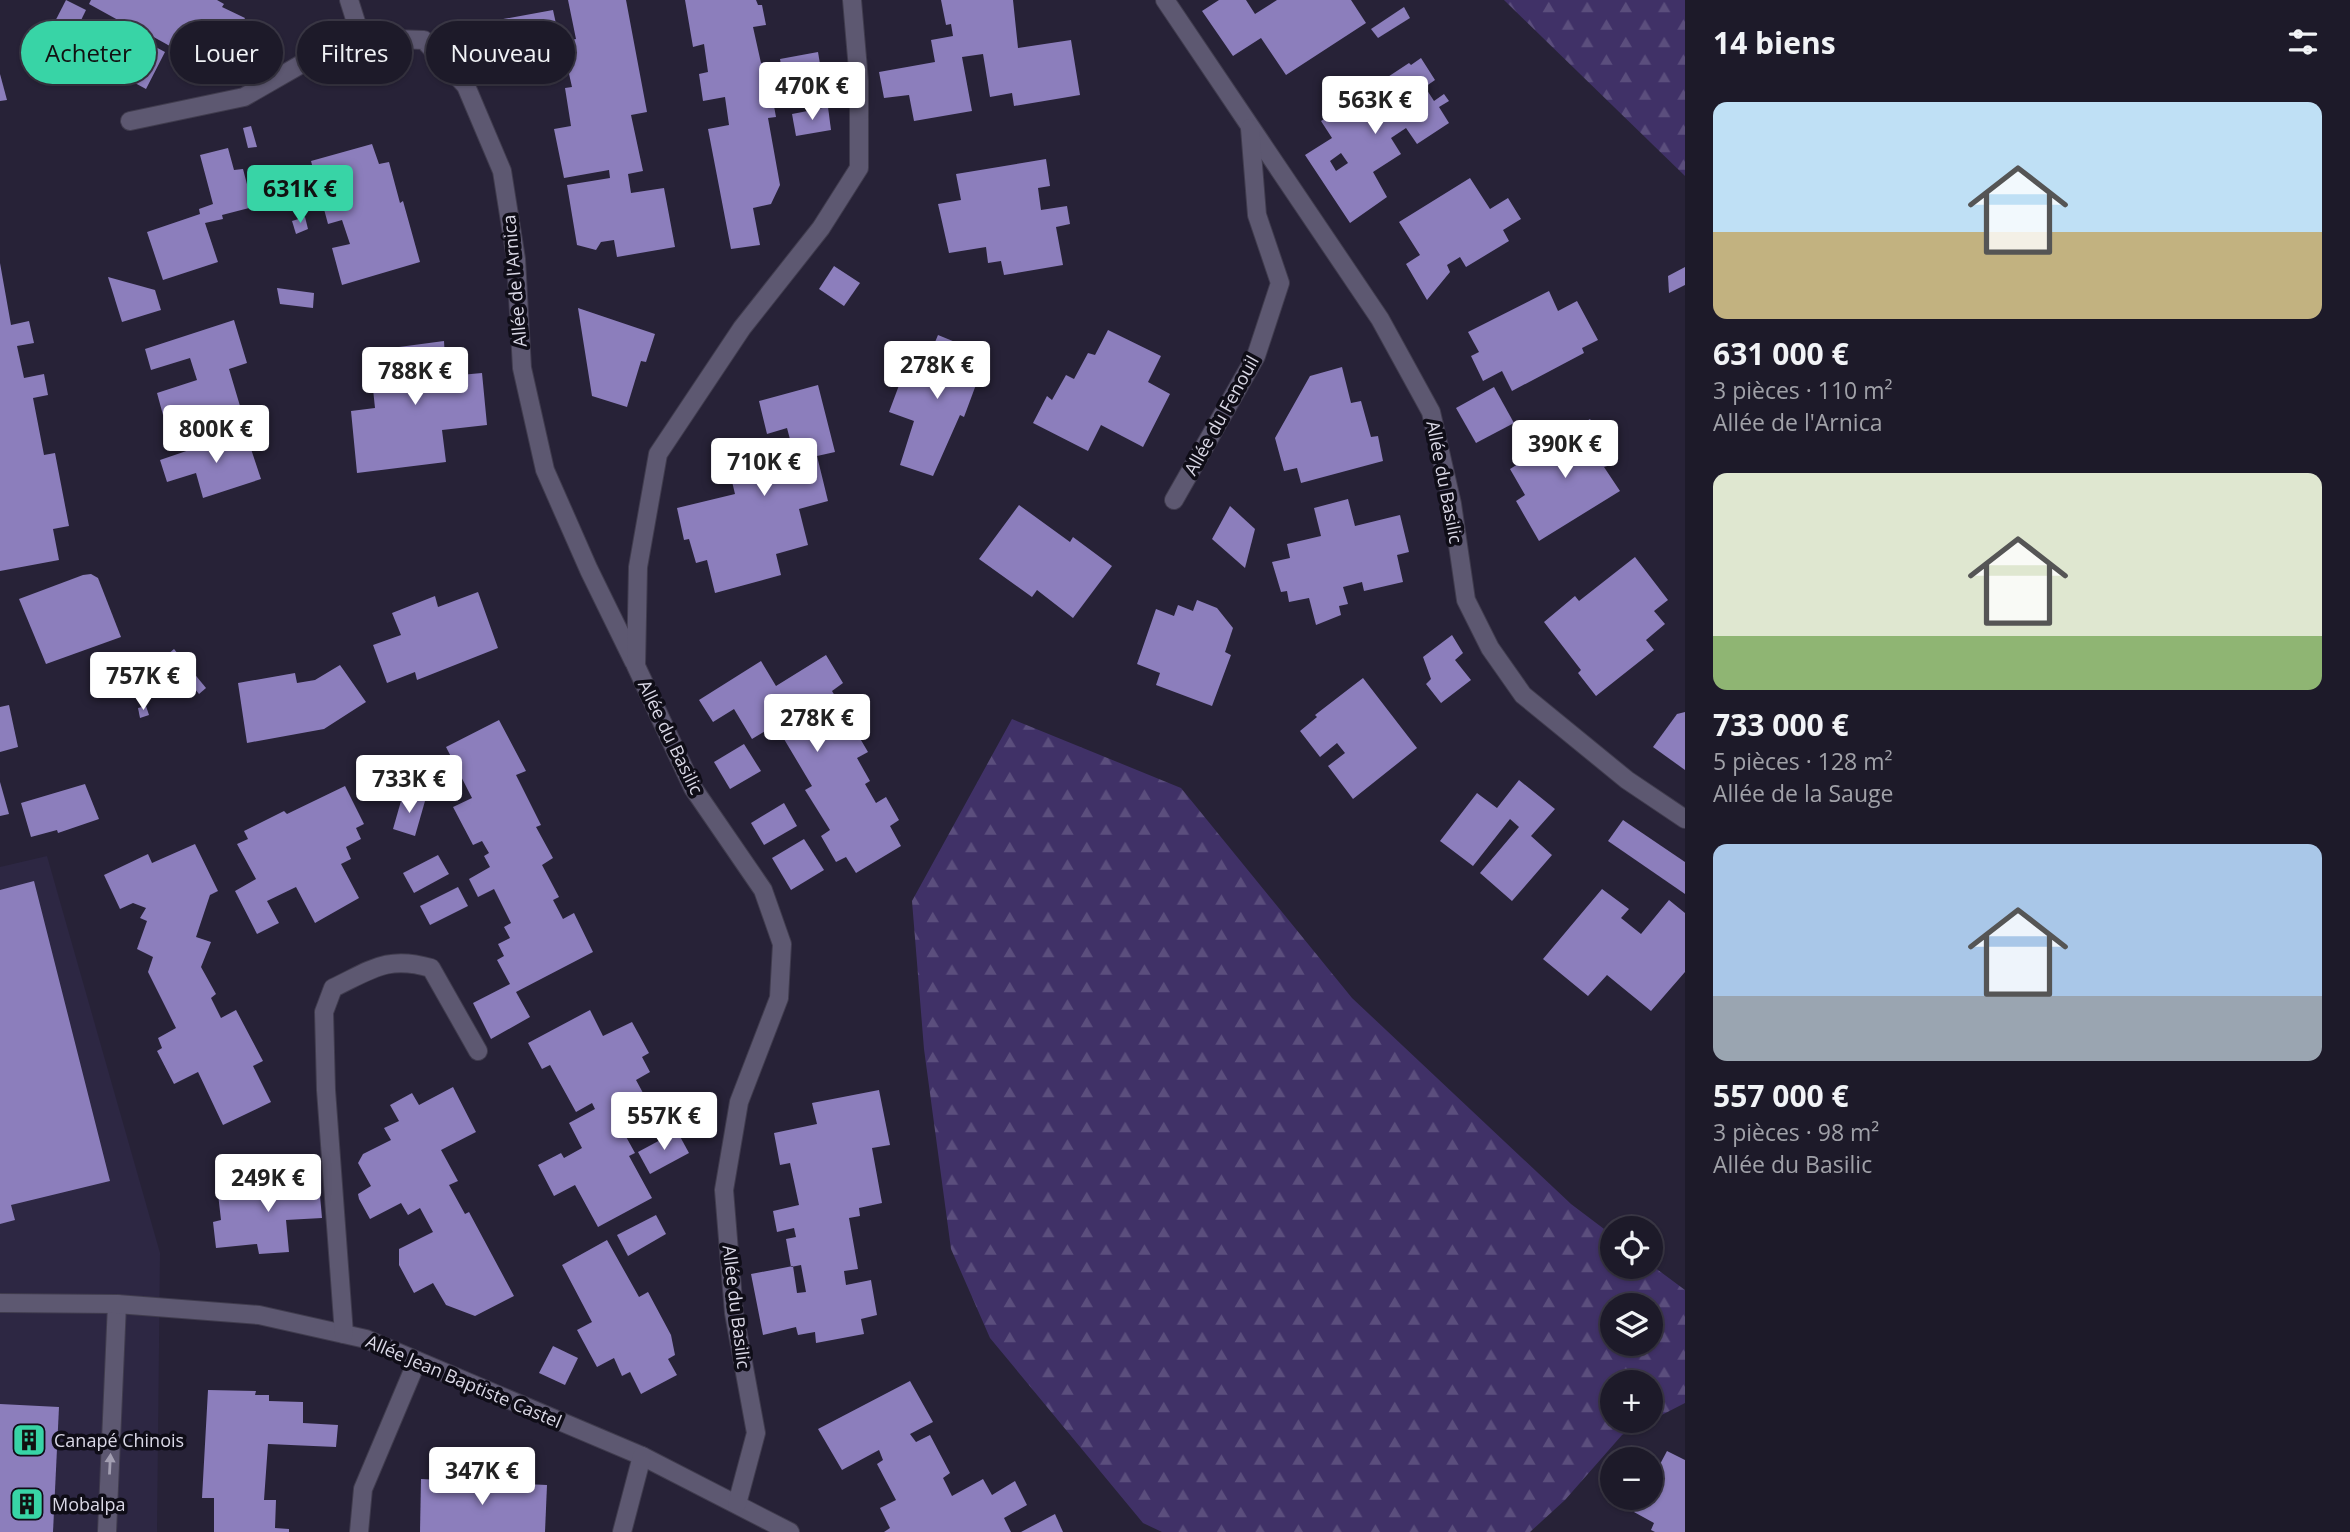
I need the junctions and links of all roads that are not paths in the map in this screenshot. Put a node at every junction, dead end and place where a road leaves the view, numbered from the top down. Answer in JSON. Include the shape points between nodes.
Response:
{"nodes":[{"id":1,"x":349,"y":0,"type":"edge"},
{"id":2,"x":852,"y":0,"type":"edge"},
{"id":3,"x":1165,"y":0,"type":"edge"},
{"id":4,"x":356,"y":21,"type":"edge"},
{"id":5,"x":412,"y":40,"type":"edge"},
{"id":6,"x":297,"y":67,"type":"edge"},
{"id":7,"x":130,"y":121,"type":"dead end"},
{"id":8,"x":1250,"y":125,"type":"junction"},
{"id":9,"x":1174,"y":500,"type":"dead end"},
{"id":10,"x":636,"y":666,"type":"junction"},
{"id":11,"x":1685,"y":819,"type":"edge"},
{"id":12,"x":478,"y":1051,"type":"dead end"},
{"id":13,"x":0,"y":1303,"type":"edge"},
{"id":14,"x":117,"y":1304,"type":"junction"},
{"id":15,"x":344,"y":1334,"type":"junction"},
{"id":16,"x":417,"y":1361,"type":"junction"},
{"id":17,"x":642,"y":1456,"type":"junction"},
{"id":18,"x":737,"y":1504,"type":"junction"},
{"id":19,"x":107,"y":1532,"type":"edge"},
{"id":20,"x":359,"y":1532,"type":"edge"},
{"id":21,"x":622,"y":1532,"type":"edge"},
{"id":22,"x":790,"y":1532,"type":"edge"}],
"edges":[{"from":1,"to":4,"type":"street"},
{"from":2,"to":10,"type":"street","name":"Allée du Basilic","via":[[859,82],[859,168],[821,228],[742,328],[659,454],[638,568]]},
{"from":3,"to":8,"type":"street","name":"Allée du Basilic"},
{"from":5,"to":10,"type":"street","name":"Allée de l'Arnica","via":[[424,40],[466,86],[502,171],[516,258],[522,368],[545,470]]},
{"from":6,"to":7,"type":"street","name":"Allée de l'Arnica","via":[[244,97]]},
{"from":8,"to":9,"type":"street","name":"Allée du Fenouil","via":[[1257,215],[1280,284],[1256,356]]},
{"from":8,"to":11,"type":"street","name":"Allée du Basilic","via":[[1380,319],[1431,412],[1452,504],[1466,600],[1490,648],[1522,695],[1627,780]]},
{"from":10,"to":18,"type":"street","name":"Allée du Basilic","via":[[694,788],[763,890],[782,944],[779,998],[740,1102],[724,1190],[734,1313],[756,1433]]},
{"from":12,"to":15,"type":"street","via":[[431,968],[403,961],[383,964],[333,988],[324,1012],[326,1090]]},
{"from":13,"to":14,"type":"street","name":"Allée Jean Baptiste Castel"},
{"from":14,"to":15,"type":"street","name":"Allée Jean Baptiste Castel","via":[[259,1315]]},
{"from":19,"to":14,"type":"street","one_way":true},
{"from":15,"to":16,"type":"street","name":"Allée Jean Baptiste Castel"},
{"from":16,"to":17,"type":"street","name":"Allée Jean Baptiste Castel"},
{"from":16,"to":20,"type":"street","via":[[363,1489]]},
{"from":17,"to":18,"type":"street","name":"Allée Jean Baptiste Castel"},
{"from":17,"to":21,"type":"street"},
{"from":18,"to":22,"type":"street","name":"Allée Jean Baptiste Castel"}]}
